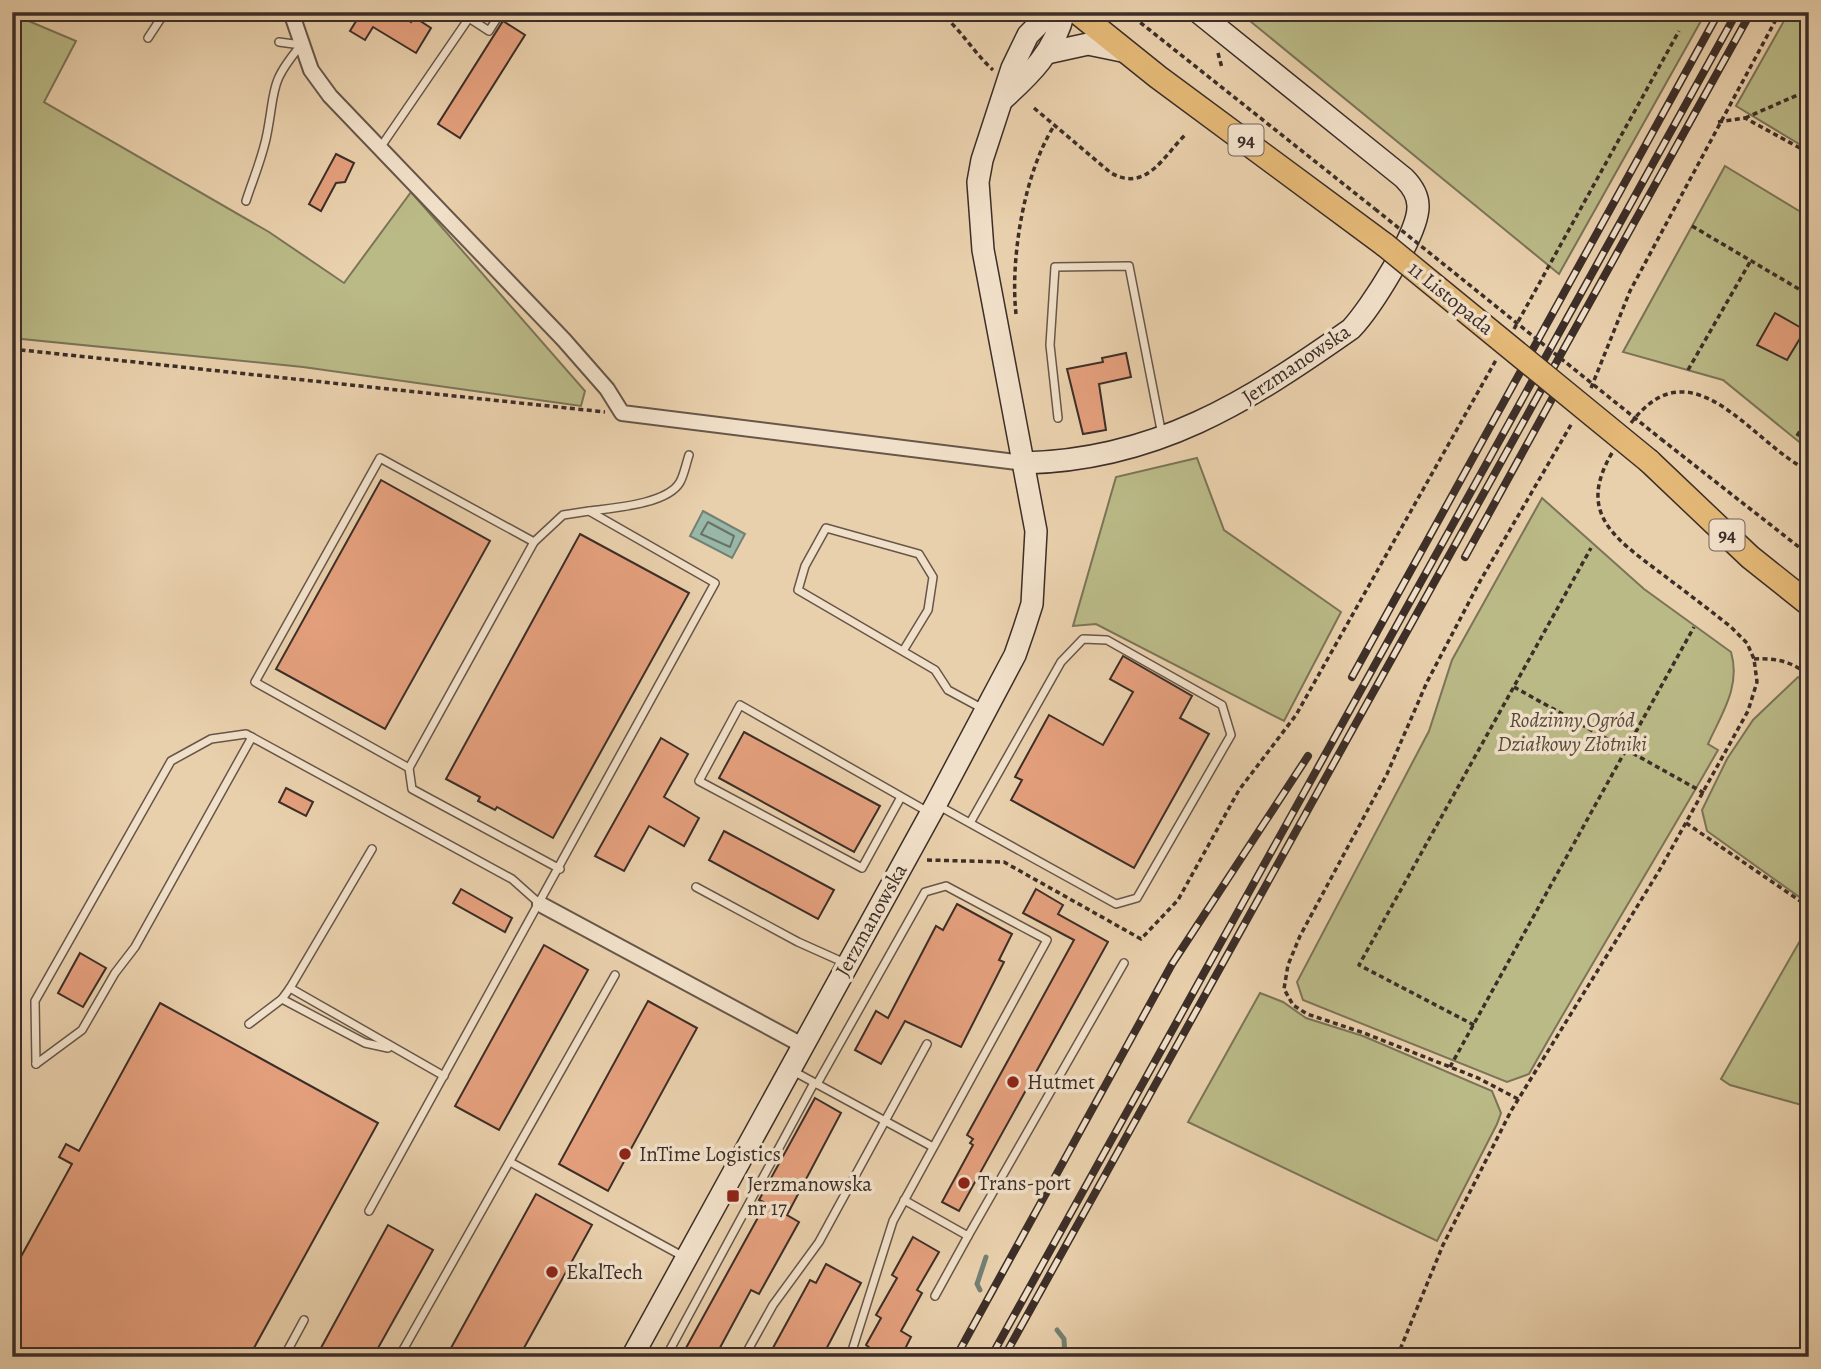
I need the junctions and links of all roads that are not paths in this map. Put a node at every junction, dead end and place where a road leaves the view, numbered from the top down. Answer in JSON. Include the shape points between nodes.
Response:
{"nodes":[{"id":1,"x":165,"y":12,"type":"edge"},
{"id":2,"x":291,"y":12,"type":"edge"},
{"id":3,"x":501,"y":12,"type":"edge"},
{"id":4,"x":1028,"y":12,"type":"edge"},
{"id":5,"x":1051,"y":12,"type":"edge"},
{"id":6,"x":1064,"y":12,"type":"edge"},
{"id":7,"x":1077,"y":12,"type":"edge"},
{"id":8,"x":1198,"y":12,"type":"edge"},
{"id":9,"x":1028,"y":35,"type":"junction"},
{"id":10,"x":148,"y":38,"type":"dead end"},
{"id":11,"x":279,"y":42,"type":"dead end"},
{"id":12,"x":301,"y":45,"type":"junction"},
{"id":13,"x":1047,"y":53,"type":"junction"},
{"id":14,"x":1127,"y":53,"type":"junction"},
{"id":15,"x":1000,"y":102,"type":"junction"},
{"id":16,"x":380,"y":148,"type":"junction"},
{"id":17,"x":246,"y":201,"type":"dead end"},
{"id":18,"x":1058,"y":418,"type":"dead end"},
{"id":19,"x":1162,"y":439,"type":"junction"},
{"id":20,"x":688,"y":455,"type":"dead end"},
{"id":21,"x":1024,"y":463,"type":"junction"},
{"id":22,"x":589,"y":511,"type":"junction"},
{"id":23,"x":534,"y":542,"type":"junction"},
{"id":24,"x":1809,"y":604,"type":"edge"},
{"id":25,"x":903,"y":652,"type":"junction"},
{"id":26,"x":985,"y":710,"type":"junction"},
{"id":27,"x":252,"y":737,"type":"junction"},
{"id":28,"x":409,"y":768,"type":"junction"},
{"id":29,"x":901,"y":797,"type":"junction"},
{"id":30,"x":933,"y":808,"type":"junction"},
{"id":31,"x":970,"y":822,"type":"junction"},
{"id":32,"x":372,"y":849,"type":"dead end"},
{"id":33,"x":560,"y":869,"type":"junction"},
{"id":34,"x":696,"y":887,"type":"dead end"},
{"id":35,"x":540,"y":904,"type":"junction"},
{"id":36,"x":1124,"y":963,"type":"dead end"},
{"id":37,"x":846,"y":964,"type":"junction"},
{"id":38,"x":615,"y":975,"type":"dead end"},
{"id":39,"x":290,"y":988,"type":"junction"},
{"id":40,"x":282,"y":999,"type":"junction"},
{"id":41,"x":249,"y":1024,"type":"dead end"},
{"id":42,"x":927,"y":1044,"type":"dead end"},
{"id":43,"x":802,"y":1045,"type":"junction"},
{"id":44,"x":397,"y":1050,"type":"junction"},
{"id":45,"x":789,"y":1069,"type":"junction"},
{"id":46,"x":444,"y":1076,"type":"junction"},
{"id":47,"x":816,"y":1084,"type":"junction"},
{"id":48,"x":883,"y":1121,"type":"junction"},
{"id":49,"x":933,"y":1147,"type":"junction"},
{"id":50,"x":510,"y":1162,"type":"junction"},
{"id":51,"x":904,"y":1200,"type":"junction"},
{"id":52,"x":369,"y":1211,"type":"dead end"},
{"id":53,"x":968,"y":1236,"type":"junction"},
{"id":54,"x":686,"y":1258,"type":"junction"},
{"id":55,"x":935,"y":1297,"type":"dead end"},
{"id":56,"x":304,"y":1320,"type":"dead end"},
{"id":57,"x":284,"y":1357,"type":"edge"},
{"id":58,"x":398,"y":1357,"type":"edge"},
{"id":59,"x":632,"y":1357,"type":"edge"},
{"id":60,"x":666,"y":1357,"type":"edge"},
{"id":61,"x":744,"y":1357,"type":"edge"},
{"id":62,"x":850,"y":1357,"type":"edge"}],
"edges":[{"from":1,"to":10,"type":"lane"},
{"from":2,"to":12,"type":"street"},
{"from":3,"to":16,"type":"lane","via":[[489,32],[468,18]]},
{"from":4,"to":9,"type":"street","name":"Jerzmanowska"},
{"from":5,"to":9,"type":"street","name":"Jerzmanowska"},
{"from":6,"to":13,"type":"street"},
{"from":7,"to":14,"type":"main road","name":"11 Listopada","number":"94"},
{"from":8,"to":19,"type":"street","name":"Jerzmanowska","via":[[1404,178],[1414,191],[1418,214],[1381,288],[1351,329],[1242,402]]},
{"from":9,"to":15,"type":"street","name":"Jerzmanowska"},
{"from":11,"to":12,"type":"lane"},
{"from":12,"to":16,"type":"street","via":[[319,82]]},
{"from":12,"to":17,"type":"lane","via":[[273,85],[267,136]]},
{"from":13,"to":14,"type":"street","via":[[1088,44]]},
{"from":13,"to":15,"type":"street"},
{"from":14,"to":24,"type":"main road","name":"11 Listopada","number":"94","bridge":true,"via":[[1370,219],[1649,461],[1750,557]]},
{"from":15,"to":21,"type":"street","name":"Jerzmanowska","via":[[982,160],[978,211]]},
{"from":16,"to":21,"type":"street","via":[[564,340],[607,389],[622,414]]},
{"from":18,"to":19,"type":"lane","via":[[1050,345],[1055,267],[1129,266]]},
{"from":19,"to":21,"type":"street","name":"Jerzmanowska","via":[[1110,452]]},
{"from":20,"to":22,"type":"lane","via":[[680,484],[671,491],[635,505]]},
{"from":21,"to":26,"type":"street","name":"Jerzmanowska","via":[[1036,531],[1032,604],[1015,655]]},
{"from":22,"to":23,"type":"lane","via":[[563,515]]},
{"from":22,"to":33,"type":"lane","via":[[715,583]]},
{"from":23,"to":28,"type":"lane"},
{"from":23,"to":28,"type":"lane","via":[[380,457],[255,682]]},
{"from":25,"to":25,"type":"lane","via":[[798,590],[826,528],[919,554],[933,577],[928,610]]},
{"from":25,"to":26,"type":"lane","via":[[935,670],[948,690]]},
{"from":26,"to":30,"type":"street","name":"Jerzmanowska"},
{"from":27,"to":27,"type":"lane","via":[[211,739],[171,761],[35,1001],[36,1064],[82,1030],[135,947]]},
{"from":27,"to":35,"type":"lane","via":[[512,879]]},
{"from":28,"to":33,"type":"lane","via":[[412,789]]},
{"from":29,"to":29,"type":"lane","via":[[740,705],[699,781],[862,868]]},
{"from":29,"to":30,"type":"lane"},
{"from":30,"to":31,"type":"lane"},
{"from":30,"to":37,"type":"street","name":"Jerzmanowska"},
{"from":31,"to":31,"type":"lane","via":[[1116,904],[1137,898],[1231,735],[1222,705],[1107,640],[1076,642]]},
{"from":32,"to":39,"type":"lane"},
{"from":33,"to":35,"type":"lane"},
{"from":34,"to":37,"type":"lane"},
{"from":35,"to":43,"type":"street"},
{"from":35,"to":46,"type":"lane"},
{"from":36,"to":53,"type":"lane"},
{"from":37,"to":43,"type":"street","name":"Jerzmanowska"},
{"from":38,"to":50,"type":"lane"},
{"from":39,"to":40,"type":"lane"},
{"from":39,"to":44,"type":"lane"},
{"from":40,"to":41,"type":"lane"},
{"from":40,"to":44,"type":"lane","via":[[365,1043]]},
{"from":42,"to":48,"type":"lane"},
{"from":43,"to":45,"type":"street","name":"Jerzmanowska"},
{"from":44,"to":46,"type":"lane"},
{"from":45,"to":47,"type":"lane"},
{"from":45,"to":54,"type":"street","name":"Jerzmanowska"},
{"from":46,"to":52,"type":"lane"},
{"from":47,"to":48,"type":"lane"},
{"from":47,"to":49,"type":"lane","via":[[925,892],[946,886],[1047,940]]},
{"from":47,"to":60,"type":"lane"},
{"from":48,"to":49,"type":"lane"},
{"from":48,"to":61,"type":"lane","via":[[820,1242],[773,1305]]},
{"from":49,"to":51,"type":"lane"},
{"from":50,"to":54,"type":"lane"},
{"from":50,"to":58,"type":"lane"},
{"from":51,"to":53,"type":"lane"},
{"from":51,"to":62,"type":"lane"},
{"from":53,"to":55,"type":"lane"},
{"from":54,"to":59,"type":"street","name":"Jerzmanowska"},
{"from":56,"to":57,"type":"lane"}]}
